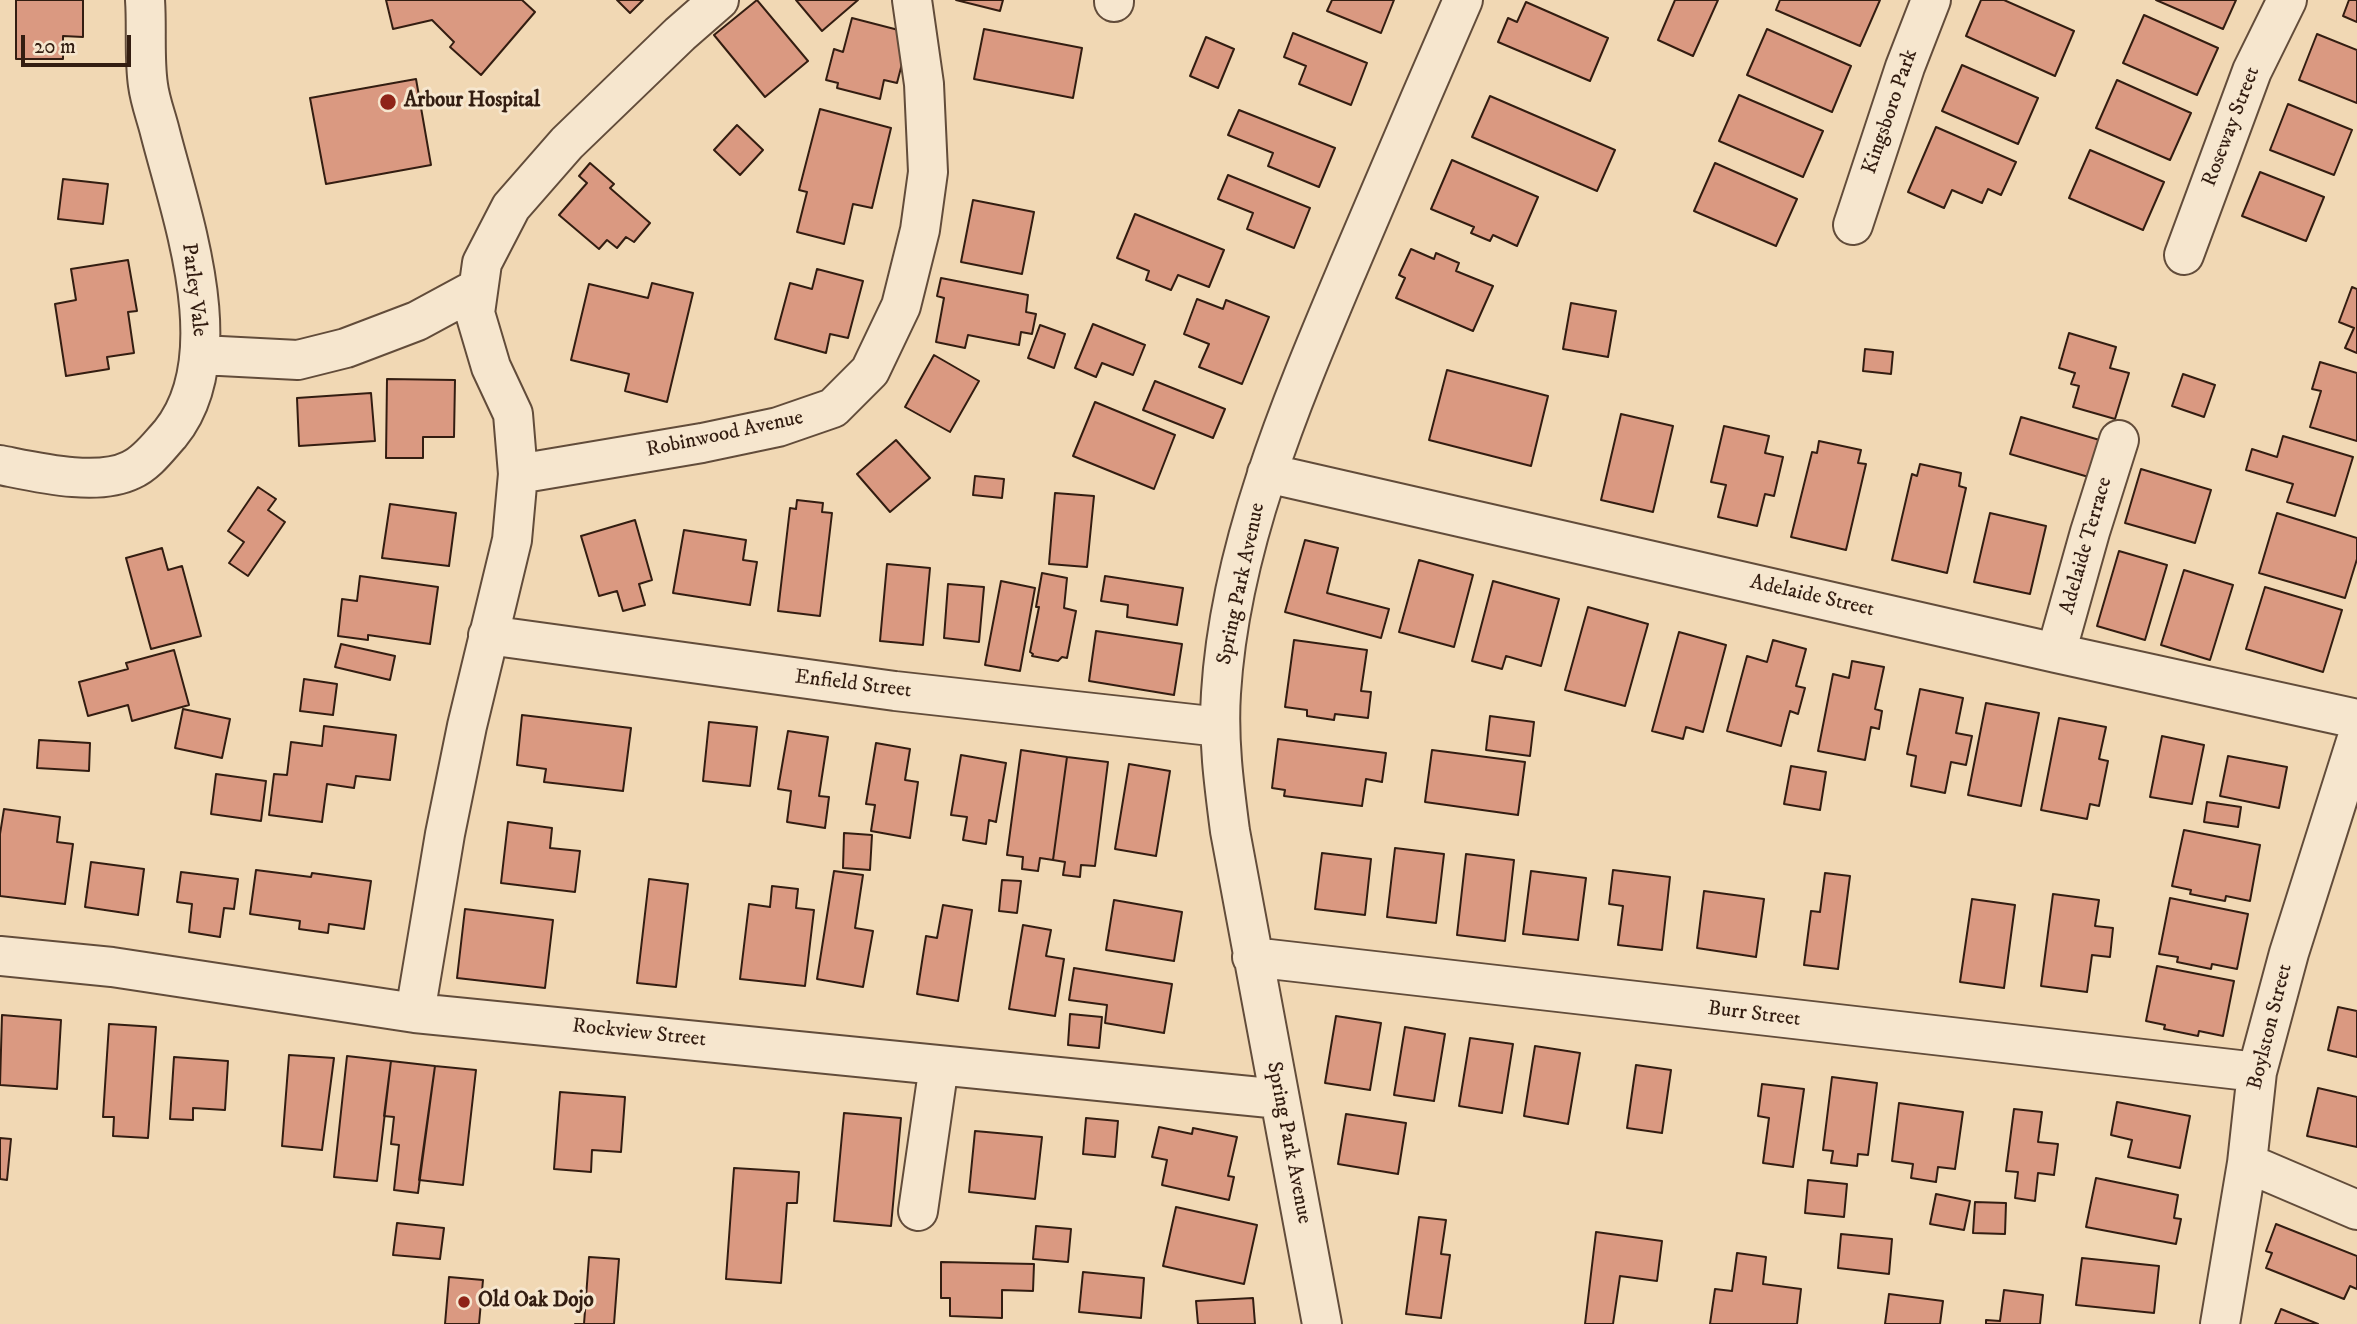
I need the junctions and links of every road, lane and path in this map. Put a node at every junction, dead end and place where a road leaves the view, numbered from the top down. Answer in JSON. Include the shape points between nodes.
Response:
{"nodes":[{"id":1,"x":145,"y":0,"type":"edge"},
{"id":2,"x":719,"y":0,"type":"edge"},
{"id":3,"x":912,"y":0,"type":"edge"},
{"id":4,"x":1463,"y":0,"type":"edge"},
{"id":5,"x":1931,"y":0,"type":"edge"},
{"id":6,"x":2287,"y":0,"type":"edge"},
{"id":7,"x":1853,"y":225,"type":"dead end"},
{"id":8,"x":2184,"y":256,"type":"dead end"},
{"id":9,"x":478,"y":288,"type":"junction"},
{"id":10,"x":201,"y":355,"type":"junction"},
{"id":11,"x":2119,"y":440,"type":"dead end"},
{"id":12,"x":0,"y":465,"type":"edge"},
{"id":13,"x":1267,"y":473,"type":"junction"},
{"id":14,"x":518,"y":474,"type":"junction"},
{"id":15,"x":488,"y":635,"type":"junction"},
{"id":16,"x":2056,"y":653,"type":"junction"},
{"id":17,"x":2357,"y":719,"type":"edge"},
{"id":18,"x":1220,"y":727,"type":"junction"},
{"id":19,"x":2357,"y":738,"type":"edge"},
{"id":20,"x":0,"y":957,"type":"edge"},
{"id":21,"x":1252,"y":957,"type":"junction"},
{"id":22,"x":415,"y":1013,"type":"junction"},
{"id":23,"x":939,"y":1065,"type":"junction"},
{"id":24,"x":2257,"y":1072,"type":"junction"},
{"id":25,"x":1280,"y":1099,"type":"junction"},
{"id":26,"x":2247,"y":1163,"type":"junction"},
{"id":27,"x":2357,"y":1210,"type":"edge"},
{"id":28,"x":918,"y":1211,"type":"dead end"},
{"id":29,"x":1322,"y":1324,"type":"edge"},
{"id":30,"x":2220,"y":1324,"type":"edge"}],
"edges":[{"from":1,"to":10,"type":"street","name":"Parley Vale","via":[[148,85],[199,297]]},
{"from":2,"to":9,"type":"street","via":[[567,143],[511,206],[482,262]]},
{"from":3,"to":14,"type":"street","name":"Robinwood Avenue","via":[[924,84],[928,172],[920,230],[901,306],[870,371],[833,408],[778,427]]},
{"from":4,"to":13,"type":"street","name":"Spring Park Avenue","via":[[1309,359]]},
{"from":5,"to":7,"type":"street","name":"Kingsboro Park"},
{"from":6,"to":8,"type":"street","name":"Roseway Street","via":[[2252,71]]},
{"from":9,"to":10,"type":"street","via":[[417,321],[346,348],[298,360]]},
{"from":9,"to":14,"type":"street","via":[[475,313],[491,366],[513,414]]},
{"from":10,"to":12,"type":"street","name":"Parley Vale","via":[[183,418],[155,451],[131,470],[101,477],[57,476]]},
{"from":11,"to":16,"type":"street","name":"Adelaide Terrace"},
{"from":13,"to":16,"type":"street","name":"Adelaide Street"},
{"from":13,"to":18,"type":"street","name":"Spring Park Avenue","via":[[1232,610]]},
{"from":14,"to":15,"type":"street","via":[[512,540]]},
{"from":15,"to":18,"type":"street","name":"Enfield Street","via":[[895,691]]},
{"from":15,"to":22,"type":"street","via":[[445,834]]},
{"from":16,"to":17,"type":"street","name":"Adelaide Street"},
{"from":18,"to":21,"type":"street","name":"Spring Park Avenue","via":[[1230,831]]},
{"from":19,"to":24,"type":"street","name":"Boylston Street"},
{"from":20,"to":22,"type":"street","name":"Rockview Street","via":[[112,967]]},
{"from":21,"to":24,"type":"street","name":"Burr Street"},
{"from":21,"to":25,"type":"street","name":"Spring Park Avenue"},
{"from":22,"to":23,"type":"street","name":"Rockview Street"},
{"from":23,"to":25,"type":"street","name":"Rockview Street"},
{"from":23,"to":28,"type":"street"},
{"from":24,"to":26,"type":"street","name":"Boylston Street"},
{"from":25,"to":29,"type":"street","name":"Spring Park Avenue"},
{"from":26,"to":27,"type":"street"},
{"from":26,"to":30,"type":"street","name":"Boylston Street"}]}
